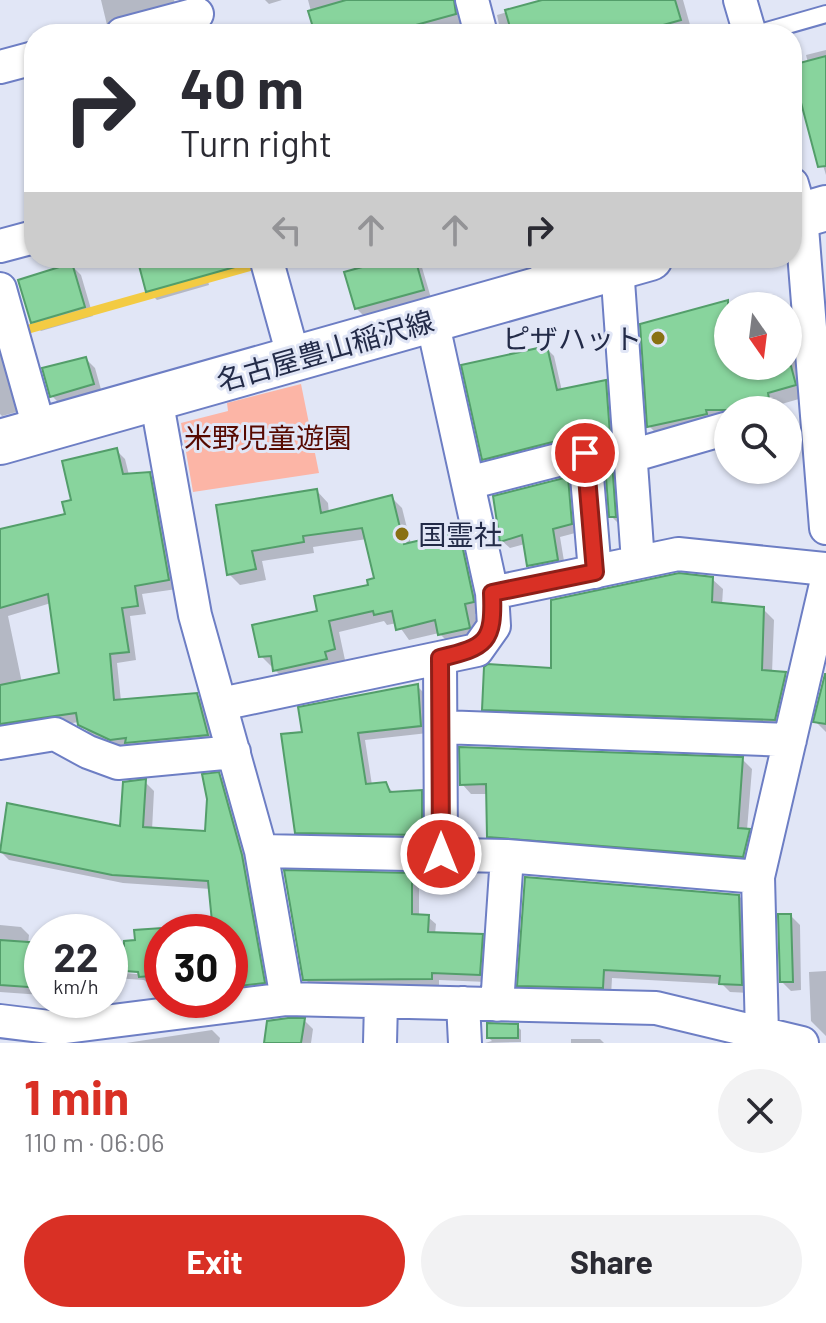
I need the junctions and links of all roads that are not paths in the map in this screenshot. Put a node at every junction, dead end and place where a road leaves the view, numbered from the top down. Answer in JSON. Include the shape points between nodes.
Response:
{"nodes":[{"id":1,"x":472,"y":0,"type":"edge"},
{"id":2,"x":740,"y":0,"type":"edge"},
{"id":3,"x":826,"y":14,"type":"edge"},
{"id":4,"x":198,"y":16,"type":"edge"},
{"id":5,"x":164,"y":24,"type":"edge"},
{"id":6,"x":478,"y":24,"type":"edge"},
{"id":7,"x":747,"y":24,"type":"edge"},
{"id":8,"x":791,"y":24,"type":"edge"},
{"id":9,"x":24,"y":61,"type":"edge"},
{"id":10,"x":0,"y":67,"type":"edge"},
{"id":11,"x":803,"y":206,"type":"edge"},
{"id":12,"x":24,"y":240,"type":"edge"},
{"id":13,"x":0,"y":246,"type":"edge"},
{"id":14,"x":269,"y":268,"type":"edge"},
{"id":15,"x":586,"y":268,"type":"edge"},
{"id":16,"x":633,"y":268,"type":"edge"},
{"id":17,"x":549,"y":272,"type":"edge"},
{"id":18,"x":0,"y":289,"type":"edge"},
{"id":19,"x":432,"y":320,"type":"junction"},
{"id":20,"x":294,"y":359,"type":"junction"},
{"id":21,"x":156,"y":398,"type":"junction"},
{"id":22,"x":802,"y":407,"type":"edge"},
{"id":23,"x":714,"y":432,"type":"edge"},
{"id":24,"x":20,"y":436,"type":"edge"},
{"id":25,"x":631,"y":456,"type":"junction"},
{"id":26,"x":468,"y":483,"type":"junction"},
{"id":27,"x":826,"y":528,"type":"edge"},
{"id":28,"x":638,"y":562,"type":"junction"},
{"id":29,"x":826,"y":569,"type":"edge"},
{"id":30,"x":595,"y":572,"type":"junction"},
{"id":31,"x":826,"y":584,"type":"edge"},
{"id":32,"x":492,"y":593,"type":"junction"},
{"id":33,"x":440,"y":658,"type":"junction"},
{"id":34,"x":221,"y":704,"type":"junction"},
{"id":35,"x":441,"y":727,"type":"junction"},
{"id":36,"x":790,"y":740,"type":"junction"},
{"id":37,"x":0,"y":743,"type":"edge"},
{"id":38,"x":234,"y":752,"type":"junction"},
{"id":39,"x":261,"y":851,"type":"junction"},
{"id":40,"x":441,"y":854,"type":"junction"},
{"id":41,"x":507,"y":856,"type":"junction"},
{"id":42,"x":758,"y":877,"type":"junction"},
{"id":43,"x":287,"y":999,"type":"junction"},
{"id":44,"x":381,"y":1002,"type":"junction"},
{"id":45,"x":463,"y":1003,"type":"junction"},
{"id":46,"x":497,"y":1005,"type":"junction"},
{"id":47,"x":0,"y":1021,"type":"edge"},
{"id":48,"x":703,"y":1031,"type":"edge"},
{"id":49,"x":762,"y":1034,"type":"junction"},
{"id":50,"x":56,"y":1035,"type":"edge"},
{"id":51,"x":380,"y":1043,"type":"edge"},
{"id":52,"x":465,"y":1043,"type":"edge"},
{"id":53,"x":802,"y":1043,"type":"edge"}],
"edges":[{"from":1,"to":6,"type":"street"},
{"from":2,"to":7,"type":"street"},
{"from":3,"to":8,"type":"lane"},
{"from":4,"to":5,"type":"street"},
{"from":9,"to":10,"type":"street"},
{"from":11,"to":22,"type":"street"},
{"from":12,"to":13,"type":"street"},
{"from":14,"to":20,"type":"street"},
{"from":15,"to":17,"type":"main road","name":"名古屋豊山稲沢線"},
{"from":16,"to":25,"type":"street"},
{"from":17,"to":19,"type":"main road","name":"名古屋豊山稲沢線"},
{"from":18,"to":24,"type":"street"},
{"from":19,"to":20,"type":"main road","name":"名古屋豊山稲沢線"},
{"from":19,"to":26,"type":"street"},
{"from":20,"to":21,"type":"main road","name":"名古屋豊山稲沢線"},
{"from":21,"to":24,"type":"main road","name":"名古屋豊山稲沢線"},
{"from":21,"to":34,"type":"street","via":[[195,615]]},
{"from":22,"to":27,"type":"street"},
{"from":23,"to":25,"type":"street"},
{"from":25,"to":28,"type":"street"},
{"from":26,"to":30,"type":"street","via":[[585,453]]},
{"from":26,"to":32,"type":"street"},
{"from":28,"to":29,"type":"street","via":[[678,554]]},
{"from":28,"to":30,"type":"street"},
{"from":30,"to":32,"type":"street"},
{"from":31,"to":36,"type":"street"},
{"from":32,"to":33,"type":"street","via":[[494,626],[487,639],[477,650]]},
{"from":33,"to":34,"type":"street"},
{"from":33,"to":35,"type":"street"},
{"from":34,"to":38,"type":"street"},
{"from":35,"to":36,"type":"street"},
{"from":35,"to":40,"type":"street"},
{"from":36,"to":42,"type":"street"},
{"from":37,"to":38,"type":"street","via":[[55,734],[118,763]]},
{"from":38,"to":39,"type":"street"},
{"from":39,"to":40,"type":"street"},
{"from":39,"to":43,"type":"street"},
{"from":40,"to":41,"type":"street"},
{"from":41,"to":42,"type":"street"},
{"from":41,"to":46,"type":"street"},
{"from":42,"to":49,"type":"street"},
{"from":43,"to":44,"type":"street"},
{"from":43,"to":50,"type":"street"},
{"from":44,"to":45,"type":"street"},
{"from":44,"to":51,"type":"street"},
{"from":45,"to":46,"type":"street"},
{"from":45,"to":52,"type":"street"},
{"from":46,"to":48,"type":"street","via":[[656,1008]]},
{"from":47,"to":50,"type":"street"},
{"from":48,"to":49,"type":"street"},
{"from":49,"to":53,"type":"street"}]}
